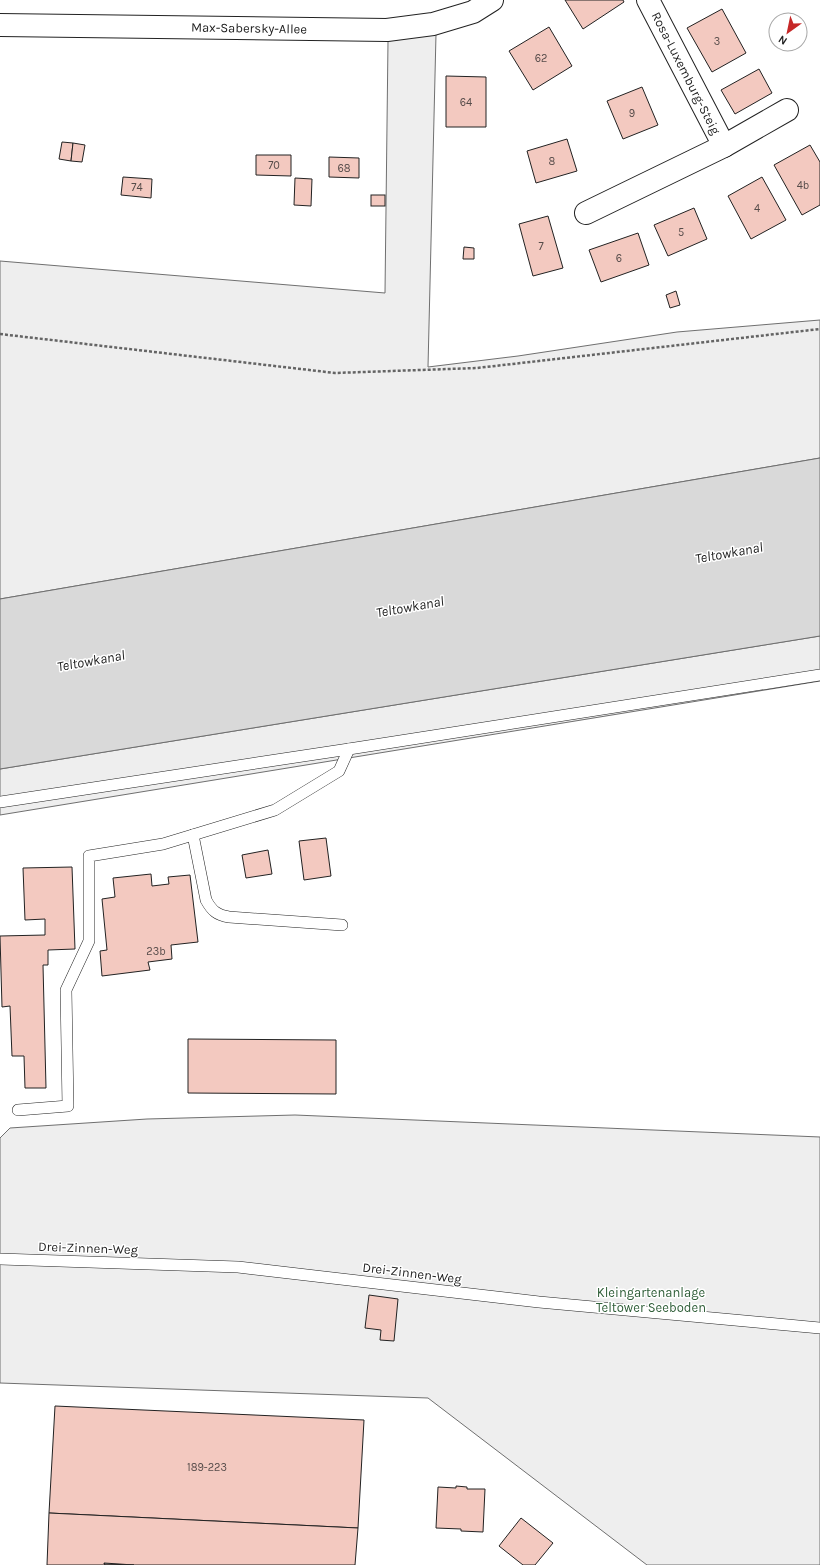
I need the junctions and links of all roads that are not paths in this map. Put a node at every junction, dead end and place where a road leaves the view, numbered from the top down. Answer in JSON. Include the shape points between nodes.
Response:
{"nodes":[{"id":1,"x":492,"y":0,"type":"edge"},
{"id":2,"x":648,"y":0,"type":"edge"},
{"id":3,"x":0,"y":25,"type":"edge"},
{"id":4,"x":788,"y":110,"type":"dead end"},
{"id":5,"x":724,"y":146,"type":"junction"},
{"id":6,"x":586,"y":213,"type":"dead end"},
{"id":7,"x":820,"y":675,"type":"edge"},
{"id":8,"x":349,"y":749,"type":"junction"},
{"id":9,"x":0,"y":802,"type":"edge"},
{"id":10,"x":194,"y":835,"type":"junction"},
{"id":11,"x":342,"y":925,"type":"dead end"},
{"id":12,"x":18,"y":1110,"type":"dead end"},
{"id":13,"x":0,"y":1259,"type":"edge"},
{"id":14,"x":820,"y":1328,"type":"edge"}],
"edges":[{"from":1,"to":3,"type":"street","name":"Max-Sabersky-Allee","via":[[473,12],[433,24],[387,30]]},
{"from":2,"to":5,"type":"street","name":"Rosa-Luxemburg-Steig"},
{"from":4,"to":5,"type":"street","name":"Rosa-Luxemburg-Steig"},
{"from":5,"to":6,"type":"street","name":"Rosa-Luxemburg-Steig"},
{"from":7,"to":8,"type":"lane"},
{"from":8,"to":9,"type":"lane"},
{"from":8,"to":10,"type":"lane","via":[[340,771],[275,810]]},
{"from":10,"to":11,"type":"lane","via":[[206,900],[211,909],[220,915]]},
{"from":10,"to":12,"type":"lane","via":[[163,844],[89,856],[89,941],[66,990],[68,1106]]},
{"from":13,"to":14,"type":"lane","name":"Drei-Zinnen-Weg","via":[[238,1268],[539,1302]]}]}
